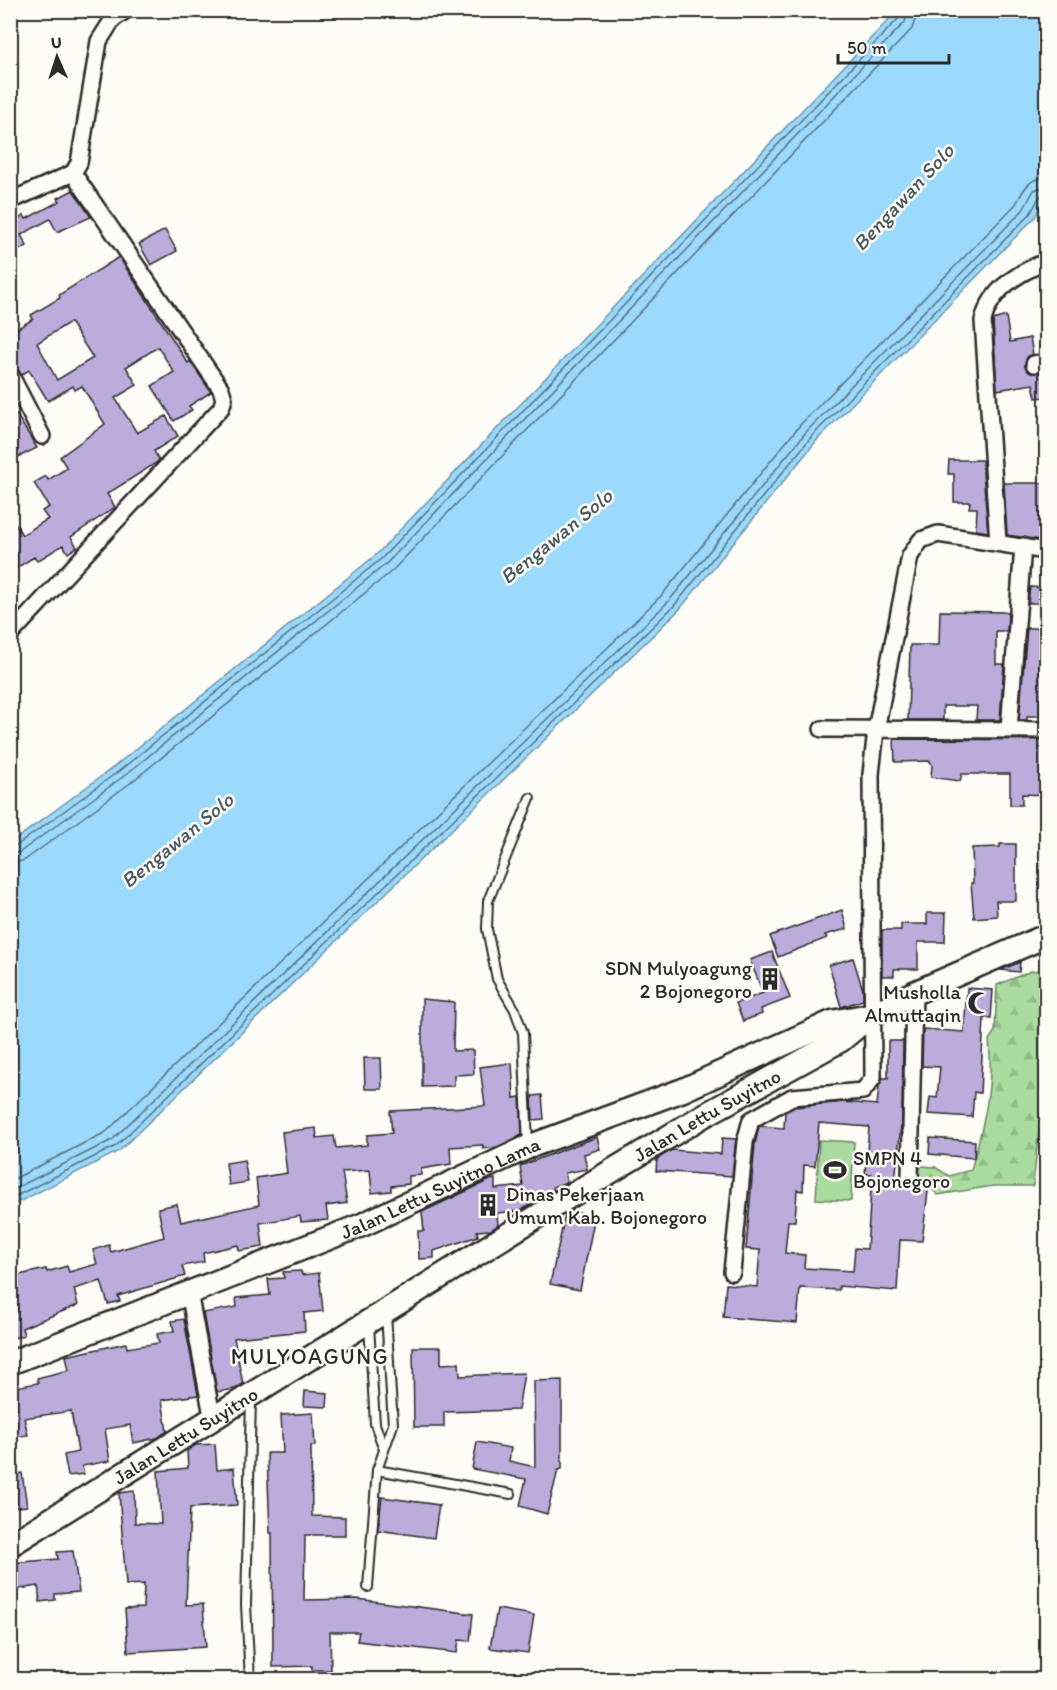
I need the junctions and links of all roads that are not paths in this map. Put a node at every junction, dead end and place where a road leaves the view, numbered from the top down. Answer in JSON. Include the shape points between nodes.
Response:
{"nodes":[{"id":1,"x":115,"y":13,"type":"edge"},
{"id":2,"x":73,"y":173,"type":"junction"},
{"id":3,"x":10,"y":201,"type":"edge"},
{"id":4,"x":1047,"y":262,"type":"edge"},
{"id":5,"x":10,"y":374,"type":"edge"},
{"id":6,"x":42,"y":436,"type":"dead end"},
{"id":7,"x":998,"y":542,"type":"junction"},
{"id":8,"x":1023,"y":546,"type":"junction"},
{"id":9,"x":1047,"y":551,"type":"edge"},
{"id":10,"x":10,"y":635,"type":"edge"},
{"id":11,"x":822,"y":729,"type":"dead end"},
{"id":12,"x":1009,"y":729,"type":"junction"},
{"id":13,"x":876,"y":730,"type":"junction"},
{"id":14,"x":1047,"y":730,"type":"edge"},
{"id":15,"x":530,"y":798,"type":"dead end"},
{"id":16,"x":1047,"y":936,"type":"edge"},
{"id":17,"x":914,"y":993,"type":"junction"},
{"id":18,"x":871,"y":1014,"type":"junction"},
{"id":19,"x":683,"y":1090,"type":"junction"},
{"id":20,"x":703,"y":1116,"type":"junction"},
{"id":21,"x":528,"y":1147,"type":"junction"},
{"id":22,"x":910,"y":1177,"type":"dead end"},
{"id":23,"x":732,"y":1272,"type":"dead end"},
{"id":24,"x":189,"y":1292,"type":"junction"},
{"id":25,"x":378,"y":1318,"type":"junction"},
{"id":26,"x":10,"y":1364,"type":"edge"},
{"id":27,"x":251,"y":1397,"type":"junction"},
{"id":28,"x":213,"y":1421,"type":"junction"},
{"id":29,"x":383,"y":1447,"type":"junction"},
{"id":30,"x":377,"y":1470,"type":"junction"},
{"id":31,"x":511,"y":1494,"type":"dead end"},
{"id":32,"x":10,"y":1545,"type":"edge"},
{"id":33,"x":368,"y":1587,"type":"dead end"},
{"id":34,"x":250,"y":1680,"type":"edge"}],
"edges":[{"from":1,"to":2,"type":"street","via":[[99,41],[79,163]]},
{"from":2,"to":3,"type":"street"},
{"from":2,"to":10,"type":"street","via":[[221,389],[224,399],[221,408]]},
{"from":4,"to":7,"type":"street","via":[[1023,272],[995,296],[983,321]]},
{"from":5,"to":6,"type":"street"},
{"from":7,"to":8,"type":"street"},
{"from":7,"to":13,"type":"street","via":[[938,534],[921,540],[913,549]]},
{"from":8,"to":9,"type":"street"},
{"from":8,"to":12,"type":"street"},
{"from":11,"to":13,"type":"street"},
{"from":12,"to":13,"type":"street"},
{"from":12,"to":14,"type":"street"},
{"from":13,"to":18,"type":"street","via":[[871,774]]},
{"from":15,"to":21,"type":"lane","via":[[488,901],[487,929],[497,979],[524,1033]]},
{"from":16,"to":17,"type":"main road","name":"Jalan Lettu Suyitno"},
{"from":17,"to":18,"type":"main road","name":"Jalan Lettu Suyitno"},
{"from":17,"to":22,"type":"street"},
{"from":18,"to":19,"type":"main road","name":"Jalan Lettu Suyitno Lama","via":[[832,1022]]},
{"from":18,"to":20,"type":"main road","name":"Jalan Lettu Suyitno","via":[[841,1040]]},
{"from":18,"to":23,"type":"street","via":[[874,1069],[867,1089],[792,1097],[751,1120],[745,1142]]},
{"from":19,"to":20,"type":"main road","via":[[696,1094]]},
{"from":19,"to":21,"type":"main road","name":"Jalan Lettu Suyitno Lama"},
{"from":20,"to":25,"type":"main road","name":"Jalan Lettu Suyitno"},
{"from":21,"to":24,"type":"main road","name":"Jalan Lettu Suyitno Lama","via":[[371,1221]]},
{"from":24,"to":26,"type":"main road","name":"Jalan Lettu Suyitno Lama"},
{"from":24,"to":28,"type":"street"},
{"from":25,"to":27,"type":"main road","name":"Jalan Lettu Suyitno"},
{"from":25,"to":29,"type":"lane","via":[[375,1424]]},
{"from":25,"to":29,"type":"lane","via":[[393,1425]]},
{"from":27,"to":28,"type":"main road","name":"Jalan Lettu Suyitno"},
{"from":27,"to":34,"type":"lane","via":[[246,1605]]},
{"from":28,"to":32,"type":"main road","name":"Jalan Lettu Suyitno"},
{"from":29,"to":30,"type":"lane"},
{"from":30,"to":31,"type":"lane"},
{"from":30,"to":33,"type":"lane"}]}
